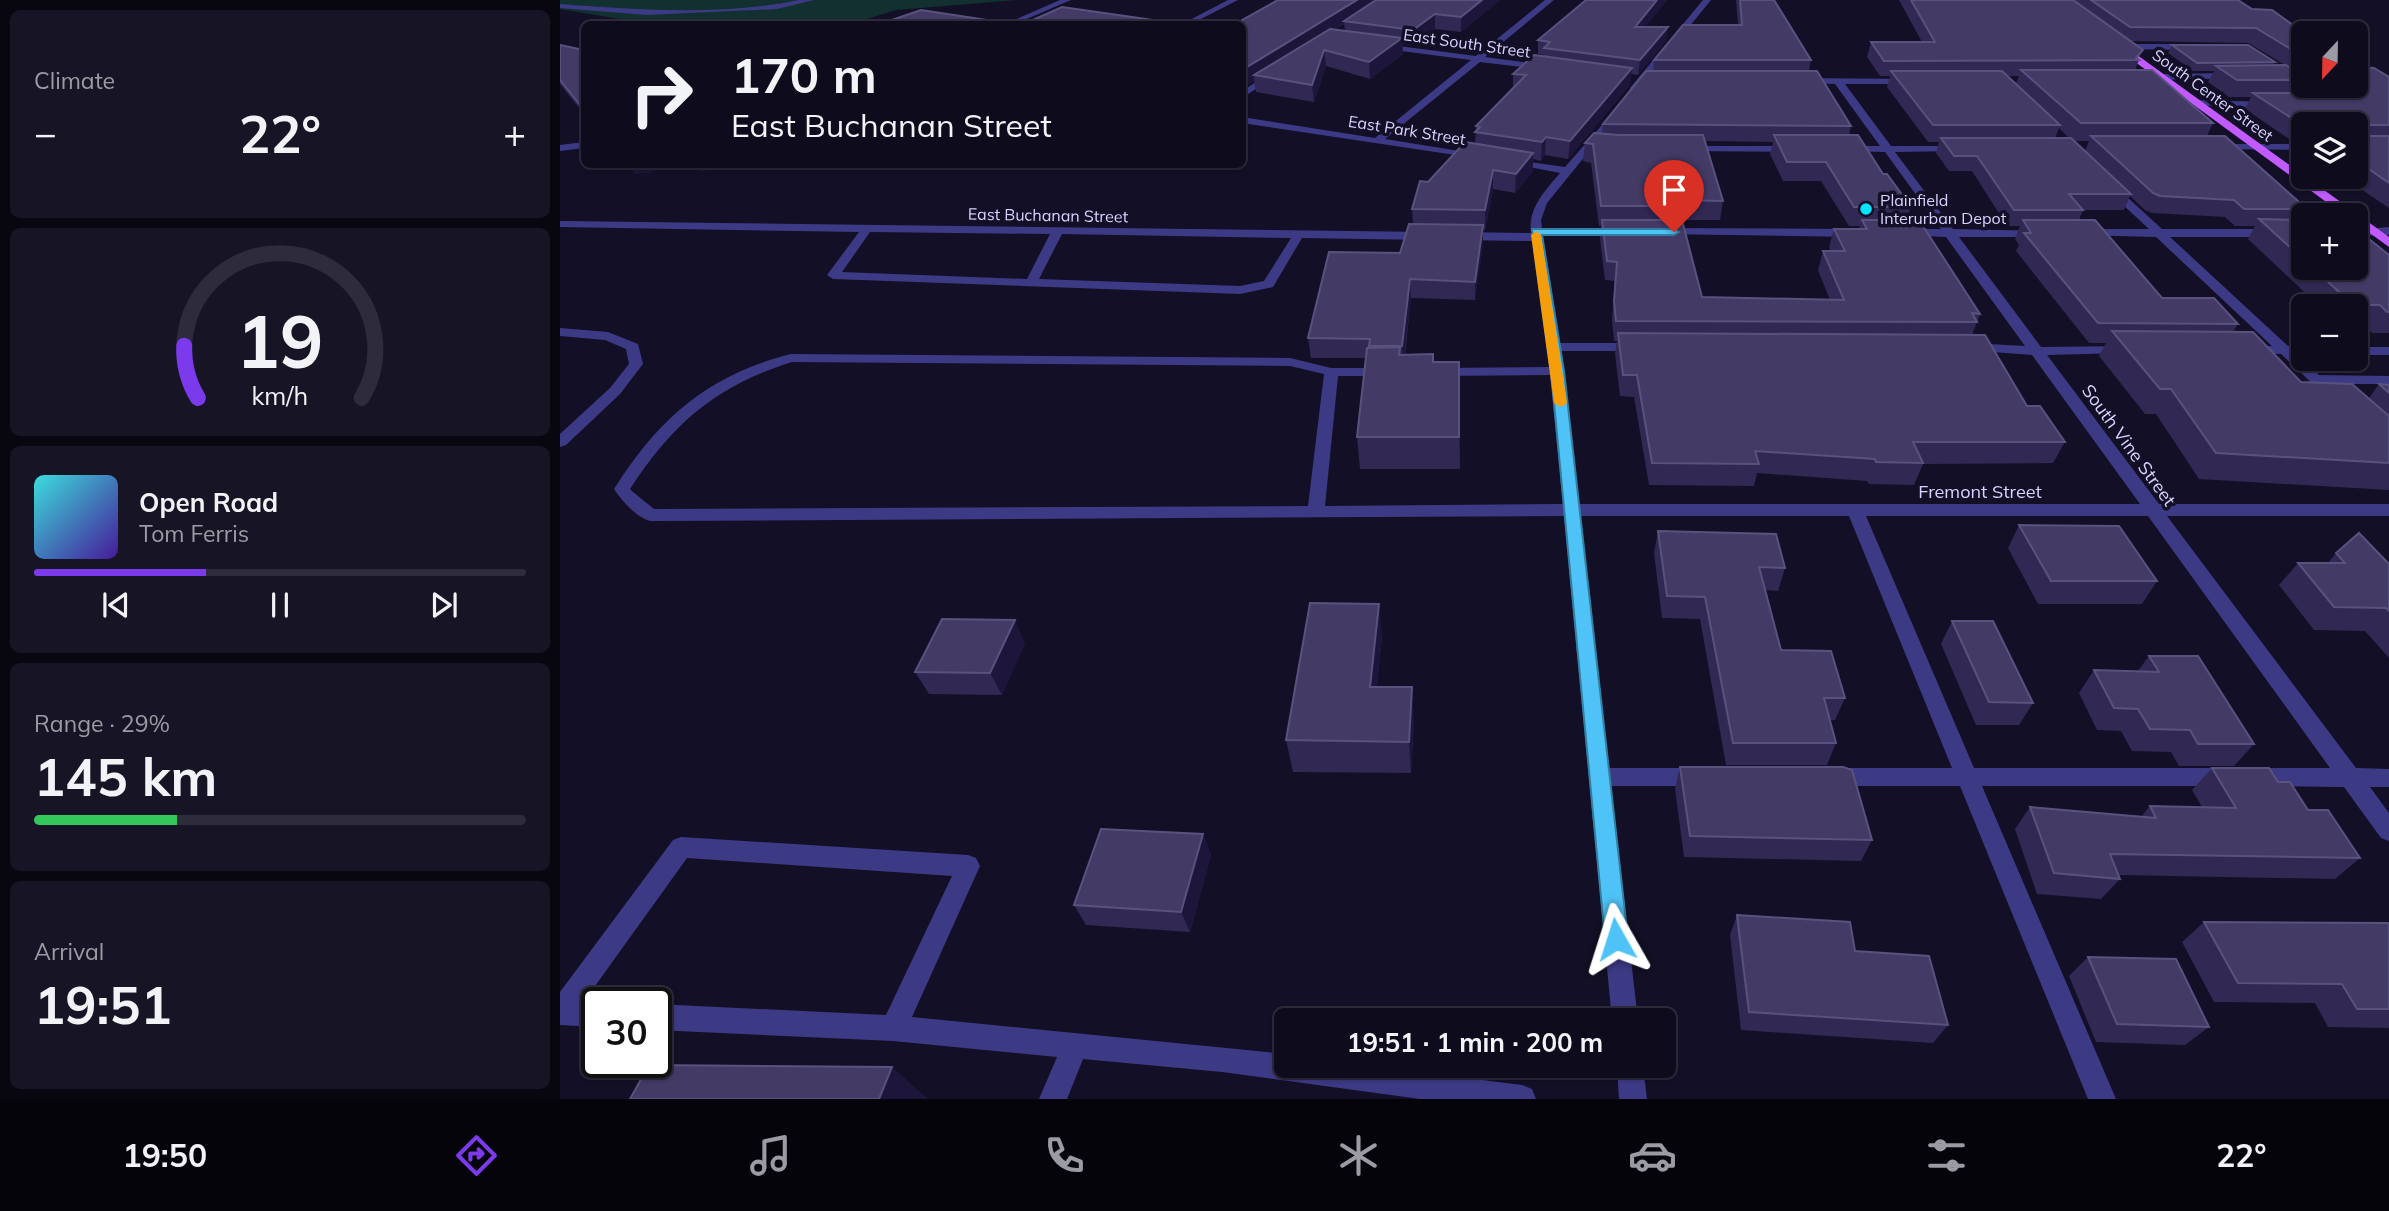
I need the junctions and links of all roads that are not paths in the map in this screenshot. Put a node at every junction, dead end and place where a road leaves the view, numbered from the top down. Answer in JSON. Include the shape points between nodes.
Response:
{"nodes":[{"id":1,"x":783,"y":0,"type":"edge"},
{"id":2,"x":1067,"y":0,"type":"edge"},
{"id":3,"x":1234,"y":0,"type":"edge"},
{"id":4,"x":1550,"y":0,"type":"edge"},
{"id":5,"x":1707,"y":0,"type":"edge"},
{"id":6,"x":806,"y":1,"type":"edge"},
{"id":7,"x":560,"y":6,"type":"edge"},
{"id":8,"x":1016,"y":21,"type":"edge"},
{"id":9,"x":1192,"y":21,"type":"edge"},
{"id":10,"x":2108,"y":38,"type":"edge"},
{"id":11,"x":1370,"y":44,"type":"edge"},
{"id":12,"x":2120,"y":47,"type":"junction"},
{"id":13,"x":2206,"y":47,"type":"edge"},
{"id":14,"x":1477,"y":59,"type":"junction"},
{"id":15,"x":1286,"y":67,"type":"edge"},
{"id":16,"x":1559,"y":69,"type":"edge"},
{"id":17,"x":2242,"y":76,"type":"edge"},
{"id":18,"x":1628,"y":78,"type":"edge"},
{"id":19,"x":2164,"y":79,"type":"junction"},
{"id":20,"x":1646,"y":81,"type":"junction"},
{"id":21,"x":1784,"y":81,"type":"edge"},
{"id":22,"x":1838,"y":81,"type":"junction"},
{"id":23,"x":1919,"y":81,"type":"edge"},
{"id":24,"x":2144,"y":81,"type":"edge"},
{"id":25,"x":1246,"y":92,"type":"edge"},
{"id":26,"x":2197,"y":103,"type":"junction"},
{"id":27,"x":2283,"y":104,"type":"edge"},
{"id":28,"x":1246,"y":121,"type":"edge"},
{"id":29,"x":1377,"y":141,"type":"junction"},
{"id":30,"x":581,"y":145,"type":"edge"},
{"id":31,"x":1589,"y":145,"type":"junction"},
{"id":32,"x":1605,"y":147,"type":"edge"},
{"id":33,"x":2206,"y":147,"type":"edge"},
{"id":34,"x":2258,"y":147,"type":"junction"},
{"id":35,"x":2291,"y":147,"type":"edge"},
{"id":36,"x":560,"y":148,"type":"edge"},
{"id":37,"x":1971,"y":148,"type":"edge"},
{"id":38,"x":1678,"y":149,"type":"edge"},
{"id":39,"x":1812,"y":149,"type":"edge"},
{"id":40,"x":1838,"y":149,"type":"edge"},
{"id":41,"x":1888,"y":149,"type":"junction"},
{"id":42,"x":1485,"y":158,"type":"edge"},
{"id":43,"x":1499,"y":160,"type":"edge"},
{"id":44,"x":1567,"y":171,"type":"junction"},
{"id":45,"x":2098,"y":176,"type":"edge"},
{"id":46,"x":2334,"y":203,"type":"edge"},
{"id":47,"x":560,"y":224,"type":"edge"},
{"id":48,"x":868,"y":227,"type":"junction"},
{"id":49,"x":2368,"y":227,"type":"edge"},
{"id":50,"x":1058,"y":230,"type":"junction"},
{"id":51,"x":2389,"y":231,"type":"edge"},
{"id":52,"x":1632,"y":232,"type":"edge"},
{"id":53,"x":1646,"y":232,"type":"edge"},
{"id":54,"x":1867,"y":233,"type":"edge"},
{"id":55,"x":1895,"y":233,"type":"edge"},
{"id":56,"x":1950,"y":233,"type":"junction"},
{"id":57,"x":2061,"y":233,"type":"edge"},
{"id":58,"x":2074,"y":233,"type":"edge"},
{"id":59,"x":2158,"y":233,"type":"junction"},
{"id":60,"x":2291,"y":233,"type":"edge"},
{"id":61,"x":2368,"y":233,"type":"edge"},
{"id":62,"x":2376,"y":233,"type":"junction"},
{"id":63,"x":1536,"y":234,"type":"junction"},
{"id":64,"x":1298,"y":235,"type":"junction"},
{"id":65,"x":2389,"y":243,"type":"edge"},
{"id":66,"x":1031,"y":283,"type":"junction"},
{"id":67,"x":560,"y":332,"type":"edge"},
{"id":68,"x":1553,"y":347,"type":"junction"},
{"id":69,"x":1650,"y":347,"type":"edge"},
{"id":70,"x":1959,"y":347,"type":"edge"},
{"id":71,"x":2134,"y":349,"type":"edge"},
{"id":72,"x":2228,"y":350,"type":"edge"},
{"id":73,"x":2036,"y":351,"type":"junction"},
{"id":74,"x":2285,"y":351,"type":"junction"},
{"id":75,"x":2291,"y":351,"type":"edge"},
{"id":76,"x":2368,"y":351,"type":"edge"},
{"id":77,"x":2389,"y":351,"type":"edge"},
{"id":78,"x":1557,"y":371,"type":"junction"},
{"id":79,"x":1331,"y":372,"type":"junction"},
{"id":80,"x":1397,"y":372,"type":"edge"},
{"id":81,"x":1424,"y":372,"type":"edge"},
{"id":82,"x":2316,"y":379,"type":"junction"},
{"id":83,"x":2389,"y":380,"type":"edge"},
{"id":84,"x":2350,"y":411,"type":"edge"},
{"id":85,"x":560,"y":442,"type":"edge"},
{"id":86,"x":1572,"y":510,"type":"junction"},
{"id":87,"x":1855,"y":510,"type":"junction"},
{"id":88,"x":2153,"y":510,"type":"junction"},
{"id":89,"x":2389,"y":510,"type":"edge"},
{"id":90,"x":1316,"y":511,"type":"junction"},
{"id":91,"x":1967,"y":776,"type":"junction"},
{"id":92,"x":1600,"y":777,"type":"junction"},
{"id":93,"x":1722,"y":777,"type":"edge"},
{"id":94,"x":1804,"y":777,"type":"edge"},
{"id":95,"x":2350,"y":777,"type":"junction"},
{"id":96,"x":2389,"y":778,"type":"edge"},
{"id":97,"x":2389,"y":831,"type":"edge"},
{"id":98,"x":1624,"y":1008,"type":"edge"},
{"id":99,"x":581,"y":1013,"type":"edge"},
{"id":100,"x":672,"y":1018,"type":"edge"},
{"id":101,"x":893,"y":1028,"type":"junction"},
{"id":102,"x":1076,"y":1045,"type":"junction"},
{"id":103,"x":1631,"y":1078,"type":"edge"},
{"id":104,"x":1482,"y":1097,"type":"edge"},
{"id":105,"x":1052,"y":1099,"type":"edge"},
{"id":106,"x":1522,"y":1099,"type":"edge"},
{"id":107,"x":1633,"y":1099,"type":"edge"},
{"id":108,"x":2102,"y":1099,"type":"edge"}],
"edges":[{"from":1,"to":6,"type":"street"},
{"from":2,"to":8,"type":"street"},
{"from":3,"to":9,"type":"street"},
{"from":4,"to":14,"type":"street"},
{"from":5,"to":20,"type":"street"},
{"from":6,"to":7,"type":"street","via":[[736,10],[647,13]]},
{"from":10,"to":12,"type":"main road","name":"South Center Street"},
{"from":11,"to":14,"type":"street","name":"East South Street"},
{"from":12,"to":13,"type":"street"},
{"from":12,"to":19,"type":"main road","name":"South Center Street"},
{"from":14,"to":16,"type":"street","name":"East South Street"},
{"from":14,"to":29,"type":"street"},
{"from":15,"to":25,"type":"street"},
{"from":17,"to":19,"type":"street"},
{"from":18,"to":20,"type":"street"},
{"from":19,"to":24,"type":"street"},
{"from":19,"to":26,"type":"main road","name":"South Center Street"},
{"from":20,"to":31,"type":"street"},
{"from":21,"to":22,"type":"street"},
{"from":22,"to":23,"type":"street"},
{"from":22,"to":41,"type":"street","name":"South Vine Street"},
{"from":26,"to":27,"type":"street"},
{"from":26,"to":34,"type":"main road","name":"South Center Street"},
{"from":28,"to":29,"type":"street","name":"East Park Street"},
{"from":29,"to":42,"type":"street","name":"East Park Street"},
{"from":30,"to":36,"type":"street"},
{"from":31,"to":32,"type":"street"},
{"from":31,"to":44,"type":"street"},
{"from":33,"to":34,"type":"street"},
{"from":34,"to":35,"type":"street"},
{"from":34,"to":46,"type":"main road","name":"South Center Street"},
{"from":37,"to":41,"type":"street"},
{"from":38,"to":39,"type":"street"},
{"from":40,"to":41,"type":"street"},
{"from":41,"to":56,"type":"street","name":"South Vine Street"},
{"from":43,"to":44,"type":"street"},
{"from":44,"to":63,"type":"street","via":[[1542,202],[1535,220]]},
{"from":45,"to":59,"type":"street"},
{"from":47,"to":48,"type":"street","name":"East Buchanan Street"},
{"from":48,"to":50,"type":"street","name":"East Buchanan Street"},
{"from":48,"to":66,"type":"street","via":[[833,275]]},
{"from":49,"to":62,"type":"main road","name":"South Center Street"},
{"from":50,"to":64,"type":"street","name":"East Buchanan Street"},
{"from":50,"to":66,"type":"street"},
{"from":51,"to":62,"type":"street"},
{"from":52,"to":63,"type":"street","name":"East Buchanan Street"},
{"from":53,"to":54,"type":"street"},
{"from":55,"to":56,"type":"street"},
{"from":56,"to":57,"type":"street"},
{"from":56,"to":73,"type":"street","name":"South Vine Street"},
{"from":58,"to":59,"type":"street"},
{"from":59,"to":60,"type":"street"},
{"from":59,"to":74,"type":"street"},
{"from":61,"to":62,"type":"street"},
{"from":62,"to":65,"type":"main road","name":"South Center Street"},
{"from":63,"to":64,"type":"street","name":"East Buchanan Street"},
{"from":63,"to":68,"type":"street"},
{"from":64,"to":66,"type":"street","via":[[1269,284],[1240,290]]},
{"from":67,"to":85,"type":"street","via":[[608,336],[633,346],[636,364],[615,391]]},
{"from":68,"to":69,"type":"street"},
{"from":68,"to":78,"type":"street"},
{"from":70,"to":73,"type":"street"},
{"from":71,"to":73,"type":"street"},
{"from":72,"to":74,"type":"street"},
{"from":73,"to":88,"type":"street","name":"South Vine Street"},
{"from":74,"to":75,"type":"street"},
{"from":74,"to":82,"type":"street"},
{"from":76,"to":77,"type":"street"},
{"from":78,"to":81,"type":"street"},
{"from":78,"to":86,"type":"street"},
{"from":79,"to":80,"type":"street"},
{"from":79,"to":90,"type":"street"},
{"from":79,"to":90,"type":"street","name":"Fremont Street","via":[[1290,362],[791,358],[715,389],[691,406],[622,489],[650,515]]},
{"from":82,"to":83,"type":"street"},
{"from":82,"to":84,"type":"street"},
{"from":86,"to":87,"type":"street","name":"Fremont Street"},
{"from":86,"to":90,"type":"street","name":"Fremont Street"},
{"from":86,"to":92,"type":"street"},
{"from":87,"to":88,"type":"street","name":"Fremont Street"},
{"from":87,"to":91,"type":"street"},
{"from":88,"to":89,"type":"street","name":"Fremont Street"},
{"from":88,"to":95,"type":"street","name":"South Vine Street"},
{"from":91,"to":94,"type":"street"},
{"from":91,"to":95,"type":"street"},
{"from":91,"to":108,"type":"street"},
{"from":92,"to":93,"type":"street"},
{"from":92,"to":98,"type":"street"},
{"from":95,"to":96,"type":"street"},
{"from":95,"to":97,"type":"street","name":"South Vine Street"},
{"from":99,"to":101,"type":"street","via":[[561,1012],[681,846],[968,866]]},
{"from":100,"to":101,"type":"street"},
{"from":101,"to":102,"type":"street"},
{"from":102,"to":104,"type":"street","via":[[1222,1059]]},
{"from":102,"to":105,"type":"street"},
{"from":103,"to":107,"type":"street"},
{"from":104,"to":106,"type":"street"}]}
